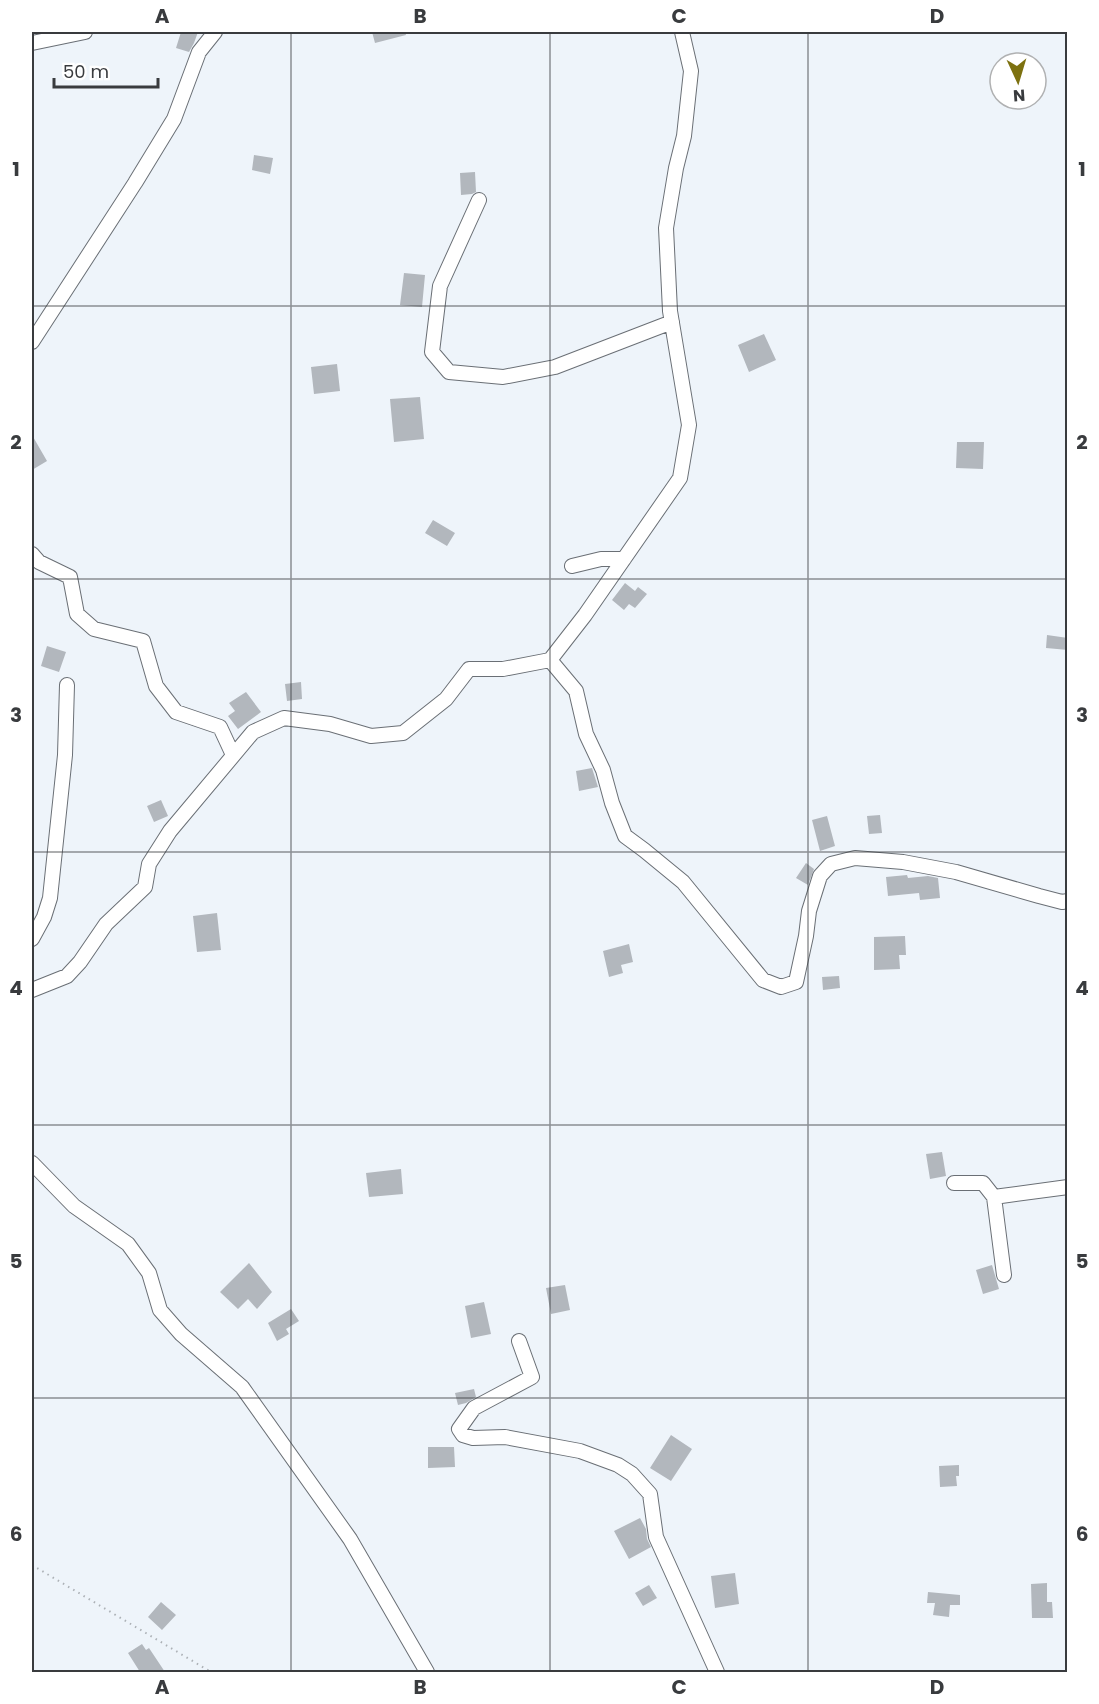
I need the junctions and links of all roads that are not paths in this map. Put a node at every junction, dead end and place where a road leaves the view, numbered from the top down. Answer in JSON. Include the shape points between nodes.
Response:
{"nodes":[{"id":1,"x":85,"y":32,"type":"edge"},
{"id":2,"x":215,"y":32,"type":"edge"},
{"id":3,"x":682,"y":32,"type":"edge"},
{"id":4,"x":32,"y":43,"type":"edge"},
{"id":5,"x":480,"y":200,"type":"dead end"},
{"id":6,"x":672,"y":322,"type":"junction"},
{"id":7,"x":32,"y":342,"type":"edge"},
{"id":8,"x":32,"y":554,"type":"edge"},
{"id":9,"x":624,"y":558,"type":"junction"},
{"id":10,"x":572,"y":566,"type":"dead end"},
{"id":11,"x":550,"y":660,"type":"junction"},
{"id":12,"x":67,"y":685,"type":"dead end"},
{"id":13,"x":233,"y":755,"type":"junction"},
{"id":14,"x":1068,"y":901,"type":"edge"},
{"id":15,"x":32,"y":939,"type":"edge"},
{"id":16,"x":32,"y":990,"type":"edge"},
{"id":17,"x":32,"y":1163,"type":"edge"},
{"id":18,"x":954,"y":1184,"type":"dead end"},
{"id":19,"x":1068,"y":1187,"type":"edge"},
{"id":20,"x":994,"y":1197,"type":"junction"},
{"id":21,"x":1004,"y":1275,"type":"dead end"},
{"id":22,"x":519,"y":1341,"type":"dead end"},
{"id":23,"x":427,"y":1672,"type":"edge"},
{"id":24,"x":717,"y":1672,"type":"edge"}],
"edges":[{"from":1,"to":4,"type":"street"},
{"from":2,"to":7,"type":"street","via":[[199,52],[174,119]]},
{"from":3,"to":6,"type":"street","via":[[691,71],[684,136],[666,228]]},
{"from":5,"to":6,"type":"street","via":[[440,286],[432,352],[449,372],[503,377],[555,367]]},
{"from":6,"to":9,"type":"street","via":[[689,425],[680,478]]},
{"from":8,"to":13,"type":"street","via":[[39,562],[70,577],[77,614],[94,629],[143,641],[156,686],[176,712],[220,727]]},
{"from":9,"to":10,"type":"street"},
{"from":9,"to":11,"type":"street"},
{"from":11,"to":13,"type":"street","via":[[503,669],[470,669],[446,699],[403,733],[371,736],[330,724],[284,718],[253,732]]},
{"from":11,"to":14,"type":"street","via":[[576,692],[586,734],[603,770],[625,836],[683,882],[763,980],[781,987],[796,982],[809,911],[820,876],[831,864],[855,858],[903,862]]},
{"from":12,"to":15,"type":"street","via":[[65,755],[50,898]]},
{"from":13,"to":16,"type":"street","via":[[170,831],[149,864],[145,887],[106,924],[67,976]]},
{"from":17,"to":23,"type":"street","via":[[74,1206],[128,1244],[149,1273],[160,1310],[242,1387],[350,1539]]},
{"from":18,"to":20,"type":"street","via":[[983,1183]]},
{"from":19,"to":20,"type":"street"},
{"from":20,"to":21,"type":"street"},
{"from":22,"to":24,"type":"street","via":[[532,1377],[474,1408],[459,1429],[473,1438],[505,1437],[580,1451],[632,1474],[650,1494],[656,1537]]}]}
